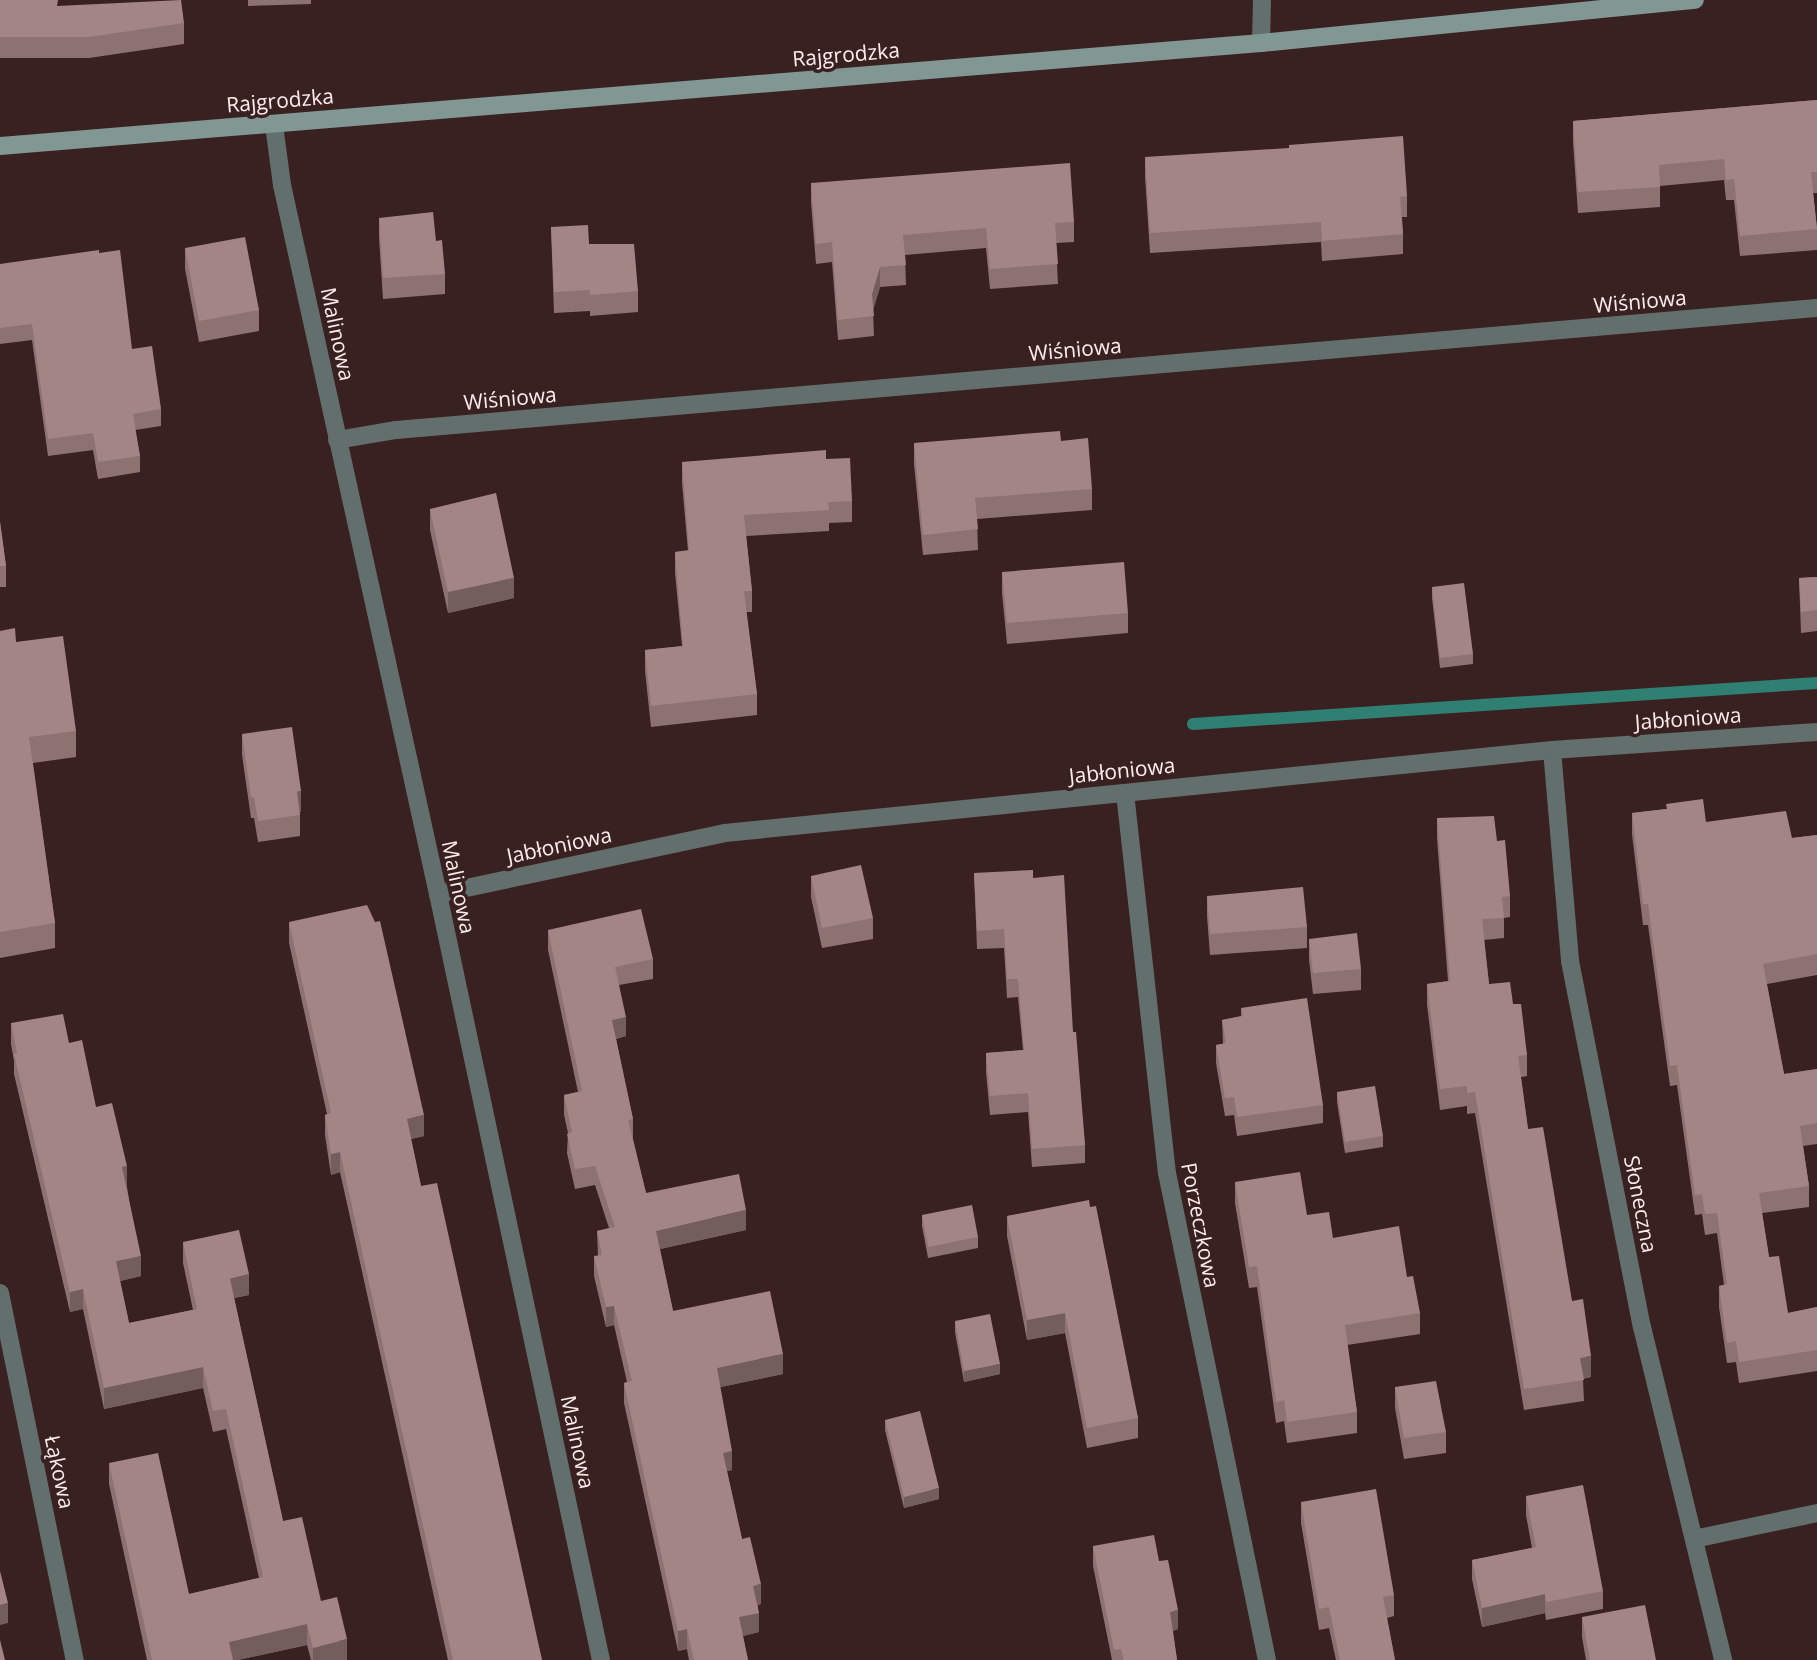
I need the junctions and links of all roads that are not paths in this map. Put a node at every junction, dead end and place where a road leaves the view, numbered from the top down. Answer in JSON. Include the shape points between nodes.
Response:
{"nodes":[{"id":1,"x":1262,"y":0,"type":"edge"},
{"id":2,"x":1695,"y":0,"type":"edge"},
{"id":3,"x":1261,"y":43,"type":"junction"},
{"id":4,"x":274,"y":125,"type":"junction"},
{"id":5,"x":0,"y":146,"type":"edge"},
{"id":6,"x":1817,"y":308,"type":"edge"},
{"id":7,"x":337,"y":440,"type":"junction"},
{"id":8,"x":1817,"y":732,"type":"edge"},
{"id":9,"x":1552,"y":750,"type":"junction"},
{"id":10,"x":1125,"y":793,"type":"junction"},
{"id":11,"x":438,"y":894,"type":"junction"},
{"id":12,"x":0,"y":1293,"type":"edge"},
{"id":13,"x":1817,"y":1514,"type":"edge"},
{"id":14,"x":1694,"y":1539,"type":"junction"},
{"id":15,"x":75,"y":1660,"type":"edge"},
{"id":16,"x":601,"y":1660,"type":"edge"},
{"id":17,"x":1267,"y":1660,"type":"edge"},
{"id":18,"x":1723,"y":1660,"type":"edge"}],
"edges":[{"from":1,"to":3,"type":"street"},
{"from":2,"to":3,"type":"street","name":"Rajgrodzka"},
{"from":3,"to":4,"type":"street","name":"Rajgrodzka"},
{"from":4,"to":5,"type":"street","name":"Rajgrodzka"},
{"from":4,"to":7,"type":"street","name":"Malinowa","via":[[282,185]]},
{"from":6,"to":7,"type":"street","name":"Wiśniowa","via":[[396,430]]},
{"from":7,"to":11,"type":"street","name":"Malinowa"},
{"from":8,"to":9,"type":"street","name":"Jabłoniowa"},
{"from":9,"to":10,"type":"street","name":"Jabłoniowa"},
{"from":9,"to":14,"type":"street","name":"Słoneczna","via":[[1570,961],[1642,1328]]},
{"from":10,"to":11,"type":"street","name":"Jabłoniowa","via":[[725,833]]},
{"from":10,"to":17,"type":"street","name":"Porzeczkowa","via":[[1167,1172]]},
{"from":11,"to":16,"type":"street","name":"Malinowa"},
{"from":12,"to":15,"type":"street","name":"Łąkowa"},
{"from":13,"to":14,"type":"street"},
{"from":14,"to":18,"type":"street","name":"Słoneczna"}]}
